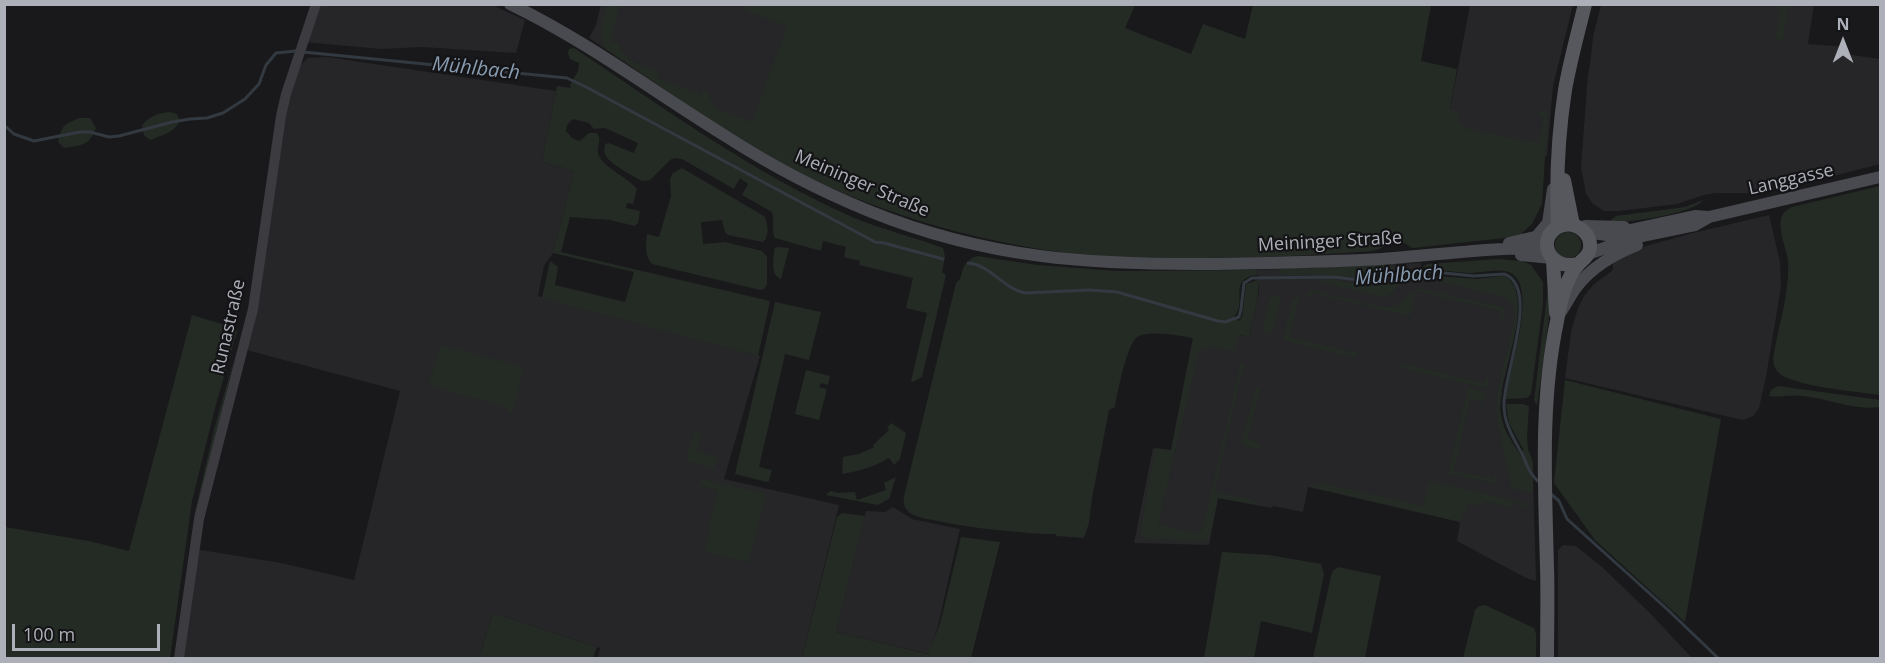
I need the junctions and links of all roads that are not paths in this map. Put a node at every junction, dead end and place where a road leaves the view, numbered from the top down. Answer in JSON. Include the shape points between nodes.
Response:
{"nodes":[{"id":1,"x":316,"y":4,"type":"edge"},
{"id":2,"x":510,"y":4,"type":"edge"},
{"id":3,"x":1585,"y":4,"type":"edge"},
{"id":4,"x":1559,"y":142,"type":"junction"},
{"id":5,"x":1557,"y":174,"type":"junction"},
{"id":6,"x":1881,"y":177,"type":"edge"},
{"id":7,"x":1709,"y":217,"type":"junction"},
{"id":8,"x":1580,"y":228,"type":"junction"},
{"id":9,"x":1555,"y":230,"type":"junction"},
{"id":10,"x":1662,"y":232,"type":"junction"},
{"id":11,"x":1536,"y":237,"type":"junction"},
{"id":12,"x":1459,"y":251,"type":"junction"},
{"id":13,"x":1588,"y":254,"type":"junction"},
{"id":14,"x":1551,"y":255,"type":"junction"},
{"id":15,"x":1578,"y":264,"type":"junction"},
{"id":16,"x":1557,"y":319,"type":"junction"},
{"id":17,"x":179,"y":658,"type":"edge"},
{"id":18,"x":1547,"y":658,"type":"edge"}],
"edges":[{"from":1,"to":17,"type":"street","name":"Runastraße","via":[[281,116],[249,328],[199,519]]},
{"from":2,"to":12,"type":"main road","name":"Meininger Straße","via":[[585,44],[782,170],[871,212],[961,242],[1039,257],[1117,264],[1316,262]]},
{"from":3,"to":4,"type":"main road","via":[[1565,88]]},
{"from":4,"to":5,"type":"main road"},
{"from":4,"to":8,"type":"main road","via":[[1565,189]]},
{"from":5,"to":9,"type":"main road"},
{"from":5,"to":11,"type":"main road","via":[[1550,219]]},
{"from":6,"to":7,"type":"main road","name":"Langgasse"},
{"from":7,"to":8,"type":"main road","name":"Langgasse","via":[[1695,216],[1607,235]]},
{"from":7,"to":10,"type":"main road","name":"Langgasse","via":[[1695,225]]},
{"from":8,"to":9,"type":"main road","via":[[1565,225]]},
{"from":8,"to":13,"type":"main road","via":[[1590,243]]},
{"from":9,"to":11,"type":"main road","name":"Meininger Straße"},
{"from":9,"to":14,"type":"main road","via":[[1548,240]]},
{"from":10,"to":13,"type":"main road","name":"Langgasse"},
{"from":10,"to":16,"type":"main road","via":[[1594,268]]},
{"from":11,"to":12,"type":"main road","name":"Meininger Straße"},
{"from":12,"to":14,"type":"main road","name":"Meininger Straße"},
{"from":13,"to":15,"type":"main road"},
{"from":14,"to":15,"type":"main road","via":[[1564,265]]},
{"from":14,"to":16,"type":"main road"},
{"from":15,"to":16,"type":"main road","via":[[1566,286]]},
{"from":16,"to":18,"type":"main road","via":[[1546,398]]}]}
